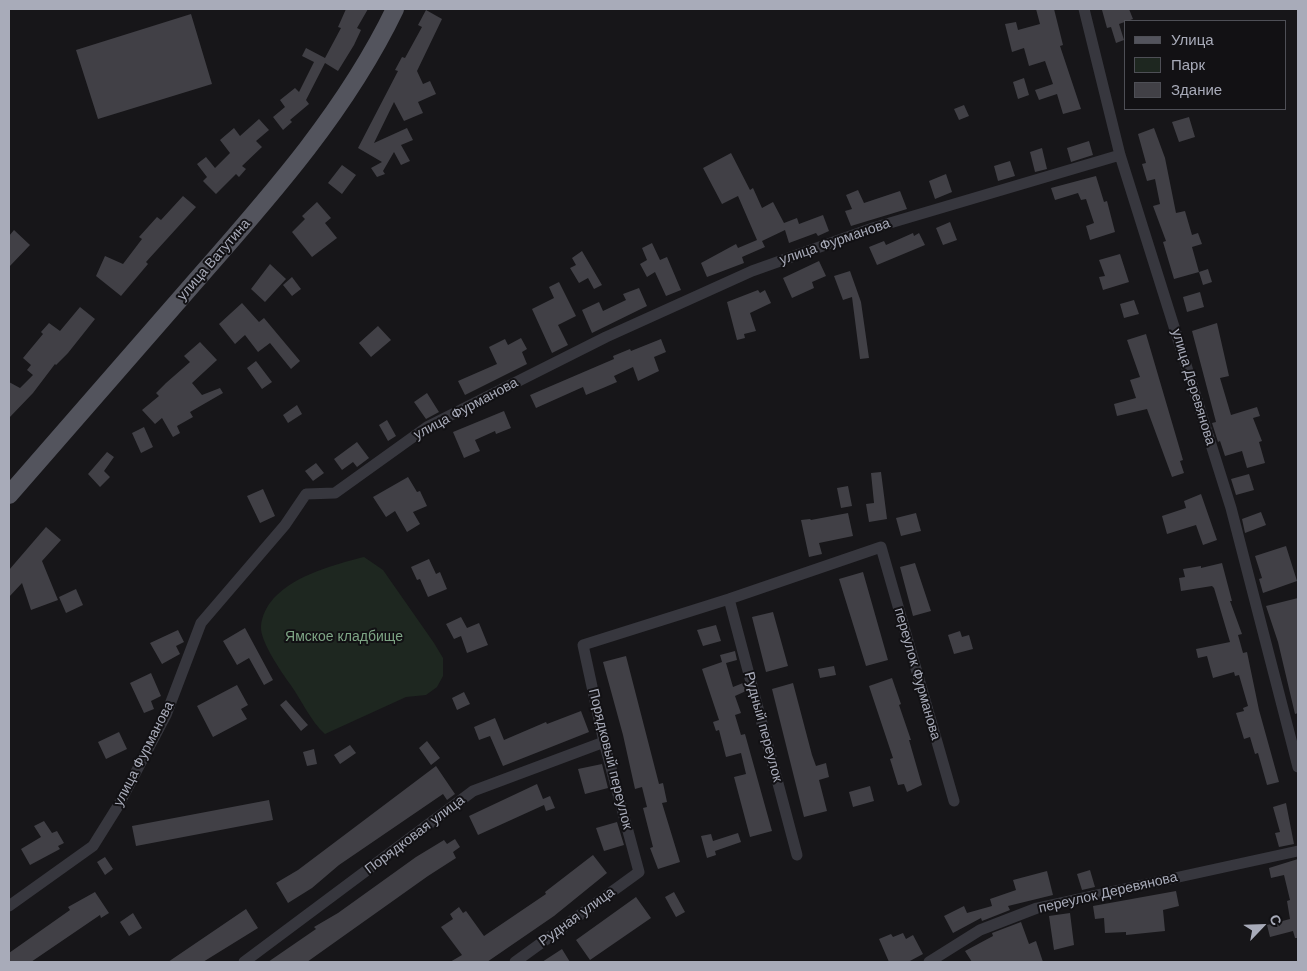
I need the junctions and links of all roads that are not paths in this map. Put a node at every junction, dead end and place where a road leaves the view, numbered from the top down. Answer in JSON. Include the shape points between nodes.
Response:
{"nodes":[{"id":1,"x":394,"y":9,"type":"edge"},
{"id":2,"x":1084,"y":9,"type":"edge"},
{"id":3,"x":1120,"y":155,"type":"junction"},
{"id":4,"x":9,"y":495,"type":"edge"},
{"id":5,"x":729,"y":599,"type":"junction"},
{"id":6,"x":604,"y":742,"type":"junction"},
{"id":7,"x":1298,"y":767,"type":"edge"},
{"id":8,"x":954,"y":801,"type":"dead end"},
{"id":9,"x":1298,"y":851,"type":"edge"},
{"id":10,"x":797,"y":855,"type":"dead end"},
{"id":11,"x":639,"y":872,"type":"joint"},
{"id":12,"x":9,"y":906,"type":"edge"},
{"id":13,"x":244,"y":962,"type":"edge"},
{"id":14,"x":516,"y":962,"type":"edge"},
{"id":15,"x":929,"y":962,"type":"edge"}],
"edges":[{"from":1,"to":4,"type":"main road","name":"улица Ватутина","via":[[378,44],[345,99],[267,199]]},
{"from":2,"to":3,"type":"street","name":"улица Деревянова"},
{"from":3,"to":7,"type":"street","name":"улица Деревянова","via":[[1231,508]]},
{"from":3,"to":12,"type":"street","name":"улица Фурманова","via":[[873,228],[752,271],[606,337],[427,427],[336,493],[306,494],[285,525],[201,623],[166,716],[93,846]]},
{"from":5,"to":6,"type":"street","name":"Порядковый переулок","via":[[583,645]]},
{"from":5,"to":8,"type":"street","name":"переулок Фурманова","via":[[881,547]]},
{"from":5,"to":10,"type":"street","name":"Рудный переулок"},
{"from":6,"to":11,"type":"street","name":"Порядковый переулок"},
{"from":6,"to":13,"type":"street","name":"Порядковая улица","via":[[473,791]]},
{"from":9,"to":15,"type":"street","name":"переулок Деревянова","via":[[1038,908],[980,930]]},
{"from":11,"to":14,"type":"street","name":"Рудная улица"}]}
